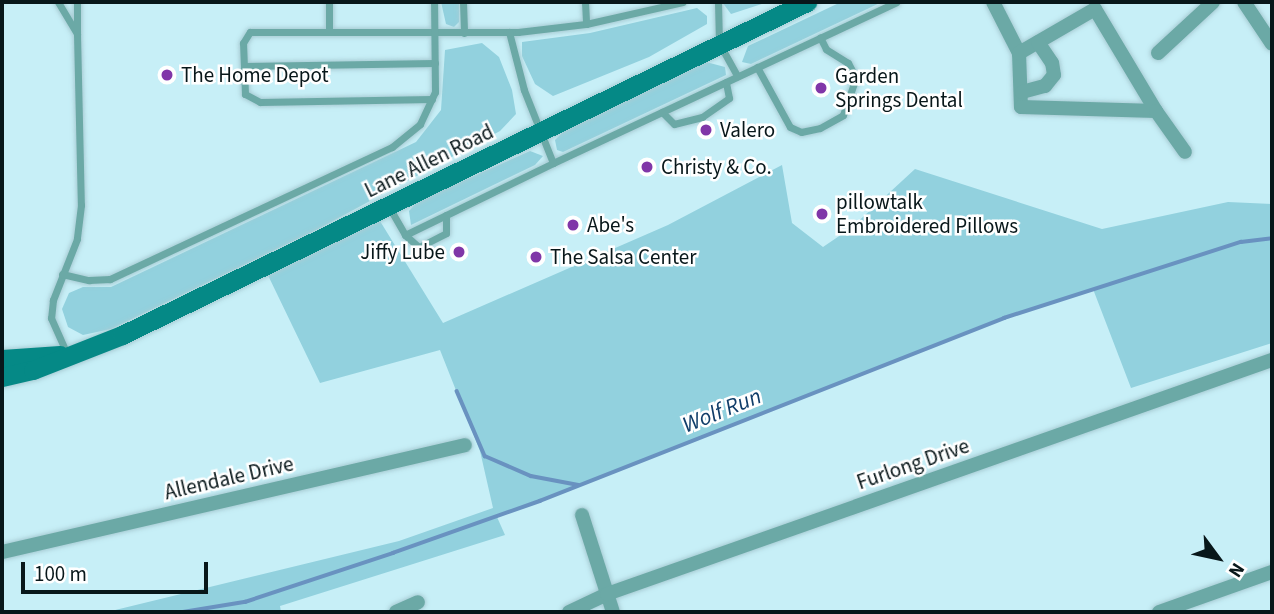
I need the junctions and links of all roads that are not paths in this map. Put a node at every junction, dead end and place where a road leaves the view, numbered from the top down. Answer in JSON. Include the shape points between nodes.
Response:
{"nodes":[{"id":1,"x":58,"y":2,"type":"edge"},
{"id":2,"x":77,"y":2,"type":"edge"},
{"id":3,"x":329,"y":2,"type":"edge"},
{"id":4,"x":434,"y":2,"type":"edge"},
{"id":5,"x":463,"y":2,"type":"edge"},
{"id":6,"x":586,"y":2,"type":"edge"},
{"id":7,"x":683,"y":2,"type":"edge"},
{"id":8,"x":718,"y":2,"type":"edge"},
{"id":9,"x":807,"y":2,"type":"edge"},
{"id":10,"x":896,"y":2,"type":"edge"},
{"id":11,"x":993,"y":2,"type":"edge"},
{"id":12,"x":1213,"y":2,"type":"edge"},
{"id":13,"x":1244,"y":2,"type":"edge"},
{"id":14,"x":586,"y":24,"type":"junction"},
{"id":15,"x":329,"y":31,"type":"junction"},
{"id":16,"x":509,"y":32,"type":"junction"},
{"id":17,"x":464,"y":33,"type":"junction"},
{"id":18,"x":77,"y":34,"type":"junction"},
{"id":19,"x":434,"y":34,"type":"junction"},
{"id":20,"x":820,"y":37,"type":"junction"},
{"id":21,"x":1038,"y":42,"type":"junction"},
{"id":22,"x":719,"y":43,"type":"junction"},
{"id":23,"x":1272,"y":44,"type":"edge"},
{"id":24,"x":1019,"y":53,"type":"junction"},
{"id":25,"x":1158,"y":53,"type":"dead end"},
{"id":26,"x":435,"y":63,"type":"junction"},
{"id":27,"x":244,"y":66,"type":"junction"},
{"id":28,"x":757,"y":67,"type":"junction"},
{"id":29,"x":737,"y":76,"type":"junction"},
{"id":30,"x":726,"y":82,"type":"junction"},
{"id":31,"x":1022,"y":92,"type":"junction"},
{"id":32,"x":432,"y":99,"type":"junction"},
{"id":33,"x":1156,"y":111,"type":"junction"},
{"id":34,"x":662,"y":112,"type":"junction"},
{"id":35,"x":539,"y":131,"type":"junction"},
{"id":36,"x":1185,"y":152,"type":"dead end"},
{"id":37,"x":553,"y":163,"type":"junction"},
{"id":38,"x":388,"y":206,"type":"junction"},
{"id":39,"x":446,"y":215,"type":"junction"},
{"id":40,"x":405,"y":235,"type":"junction"},
{"id":41,"x":62,"y":274,"type":"junction"},
{"id":42,"x":68,"y":355,"type":"junction"},
{"id":43,"x":2,"y":359,"type":"edge"},
{"id":44,"x":1272,"y":360,"type":"edge"},
{"id":45,"x":2,"y":377,"type":"edge"},
{"id":46,"x":465,"y":445,"type":"dead end"},
{"id":47,"x":582,"y":515,"type":"dead end"},
{"id":48,"x":2,"y":552,"type":"edge"},
{"id":49,"x":1272,"y":572,"type":"edge"},
{"id":50,"x":607,"y":594,"type":"junction"},
{"id":51,"x":419,"y":604,"type":"edge"},
{"id":52,"x":396,"y":612,"type":"edge"},
{"id":53,"x":569,"y":612,"type":"edge"},
{"id":54,"x":613,"y":612,"type":"edge"},
{"id":55,"x":1159,"y":612,"type":"edge"}],
"edges":[{"from":1,"to":18,"type":"lane"},
{"from":2,"to":18,"type":"lane"},
{"from":3,"to":15,"type":"lane"},
{"from":4,"to":19,"type":"lane"},
{"from":5,"to":17,"type":"lane"},
{"from":6,"to":14,"type":"lane"},
{"from":7,"to":14,"type":"lane"},
{"from":8,"to":22,"type":"lane"},
{"from":9,"to":22,"type":"main road","name":"Lane Allen Road"},
{"from":10,"to":20,"type":"lane"},
{"from":11,"to":24,"type":"street"},
{"from":12,"to":25,"type":"street"},
{"from":13,"to":23,"type":"street"},
{"from":14,"to":16,"type":"lane"},
{"from":15,"to":19,"type":"lane"},
{"from":15,"to":27,"type":"lane","via":[[250,32],[243,43]]},
{"from":16,"to":17,"type":"lane"},
{"from":16,"to":35,"type":"lane"},
{"from":17,"to":19,"type":"lane"},
{"from":18,"to":41,"type":"lane","via":[[81,205],[77,239]]},
{"from":19,"to":26,"type":"lane"},
{"from":20,"to":28,"type":"lane"},
{"from":20,"to":28,"type":"lane","via":[[826,49],[848,63],[856,78],[843,115],[820,128],[801,132],[790,127]]},
{"from":21,"to":24,"type":"street"},
{"from":21,"to":31,"type":"street","via":[[1054,75],[1045,86]]},
{"from":21,"to":33,"type":"street","via":[[1095,9]]},
{"from":22,"to":29,"type":"lane"},
{"from":22,"to":35,"type":"main road","name":"Lane Allen Road"},
{"from":24,"to":31,"type":"street"},
{"from":26,"to":27,"type":"lane"},
{"from":26,"to":32,"type":"lane"},
{"from":27,"to":32,"type":"lane","via":[[245,94],[260,102]]},
{"from":28,"to":29,"type":"lane"},
{"from":29,"to":30,"type":"lane"},
{"from":30,"to":34,"type":"lane"},
{"from":30,"to":34,"type":"lane","via":[[729,98],[702,117],[674,124]]},
{"from":31,"to":33,"type":"street","via":[[1021,107]]},
{"from":32,"to":41,"type":"lane","via":[[420,124],[392,147],[110,279]]},
{"from":33,"to":36,"type":"street"},
{"from":34,"to":37,"type":"lane"},
{"from":35,"to":37,"type":"lane"},
{"from":35,"to":38,"type":"main road","name":"Lane Allen Road"},
{"from":37,"to":39,"type":"lane"},
{"from":38,"to":40,"type":"lane"},
{"from":38,"to":42,"type":"main road","name":"Lane Allen Road","via":[[122,335]]},
{"from":39,"to":40,"type":"lane"},
{"from":39,"to":40,"type":"lane","via":[[446,233],[419,247]]},
{"from":41,"to":42,"type":"lane","via":[[51,318]]},
{"from":42,"to":43,"type":"main road","name":"Lane Allen Road"},
{"from":42,"to":45,"type":"main road","name":"Lane Allen Road"},
{"from":44,"to":50,"type":"street","name":"Furlong Drive"},
{"from":46,"to":48,"type":"street","name":"Allendale Drive"},
{"from":47,"to":50,"type":"street"},
{"from":49,"to":55,"type":"street"},
{"from":50,"to":53,"type":"street","name":"Furlong Drive"},
{"from":50,"to":54,"type":"street"},
{"from":51,"to":52,"type":"street"}]}
